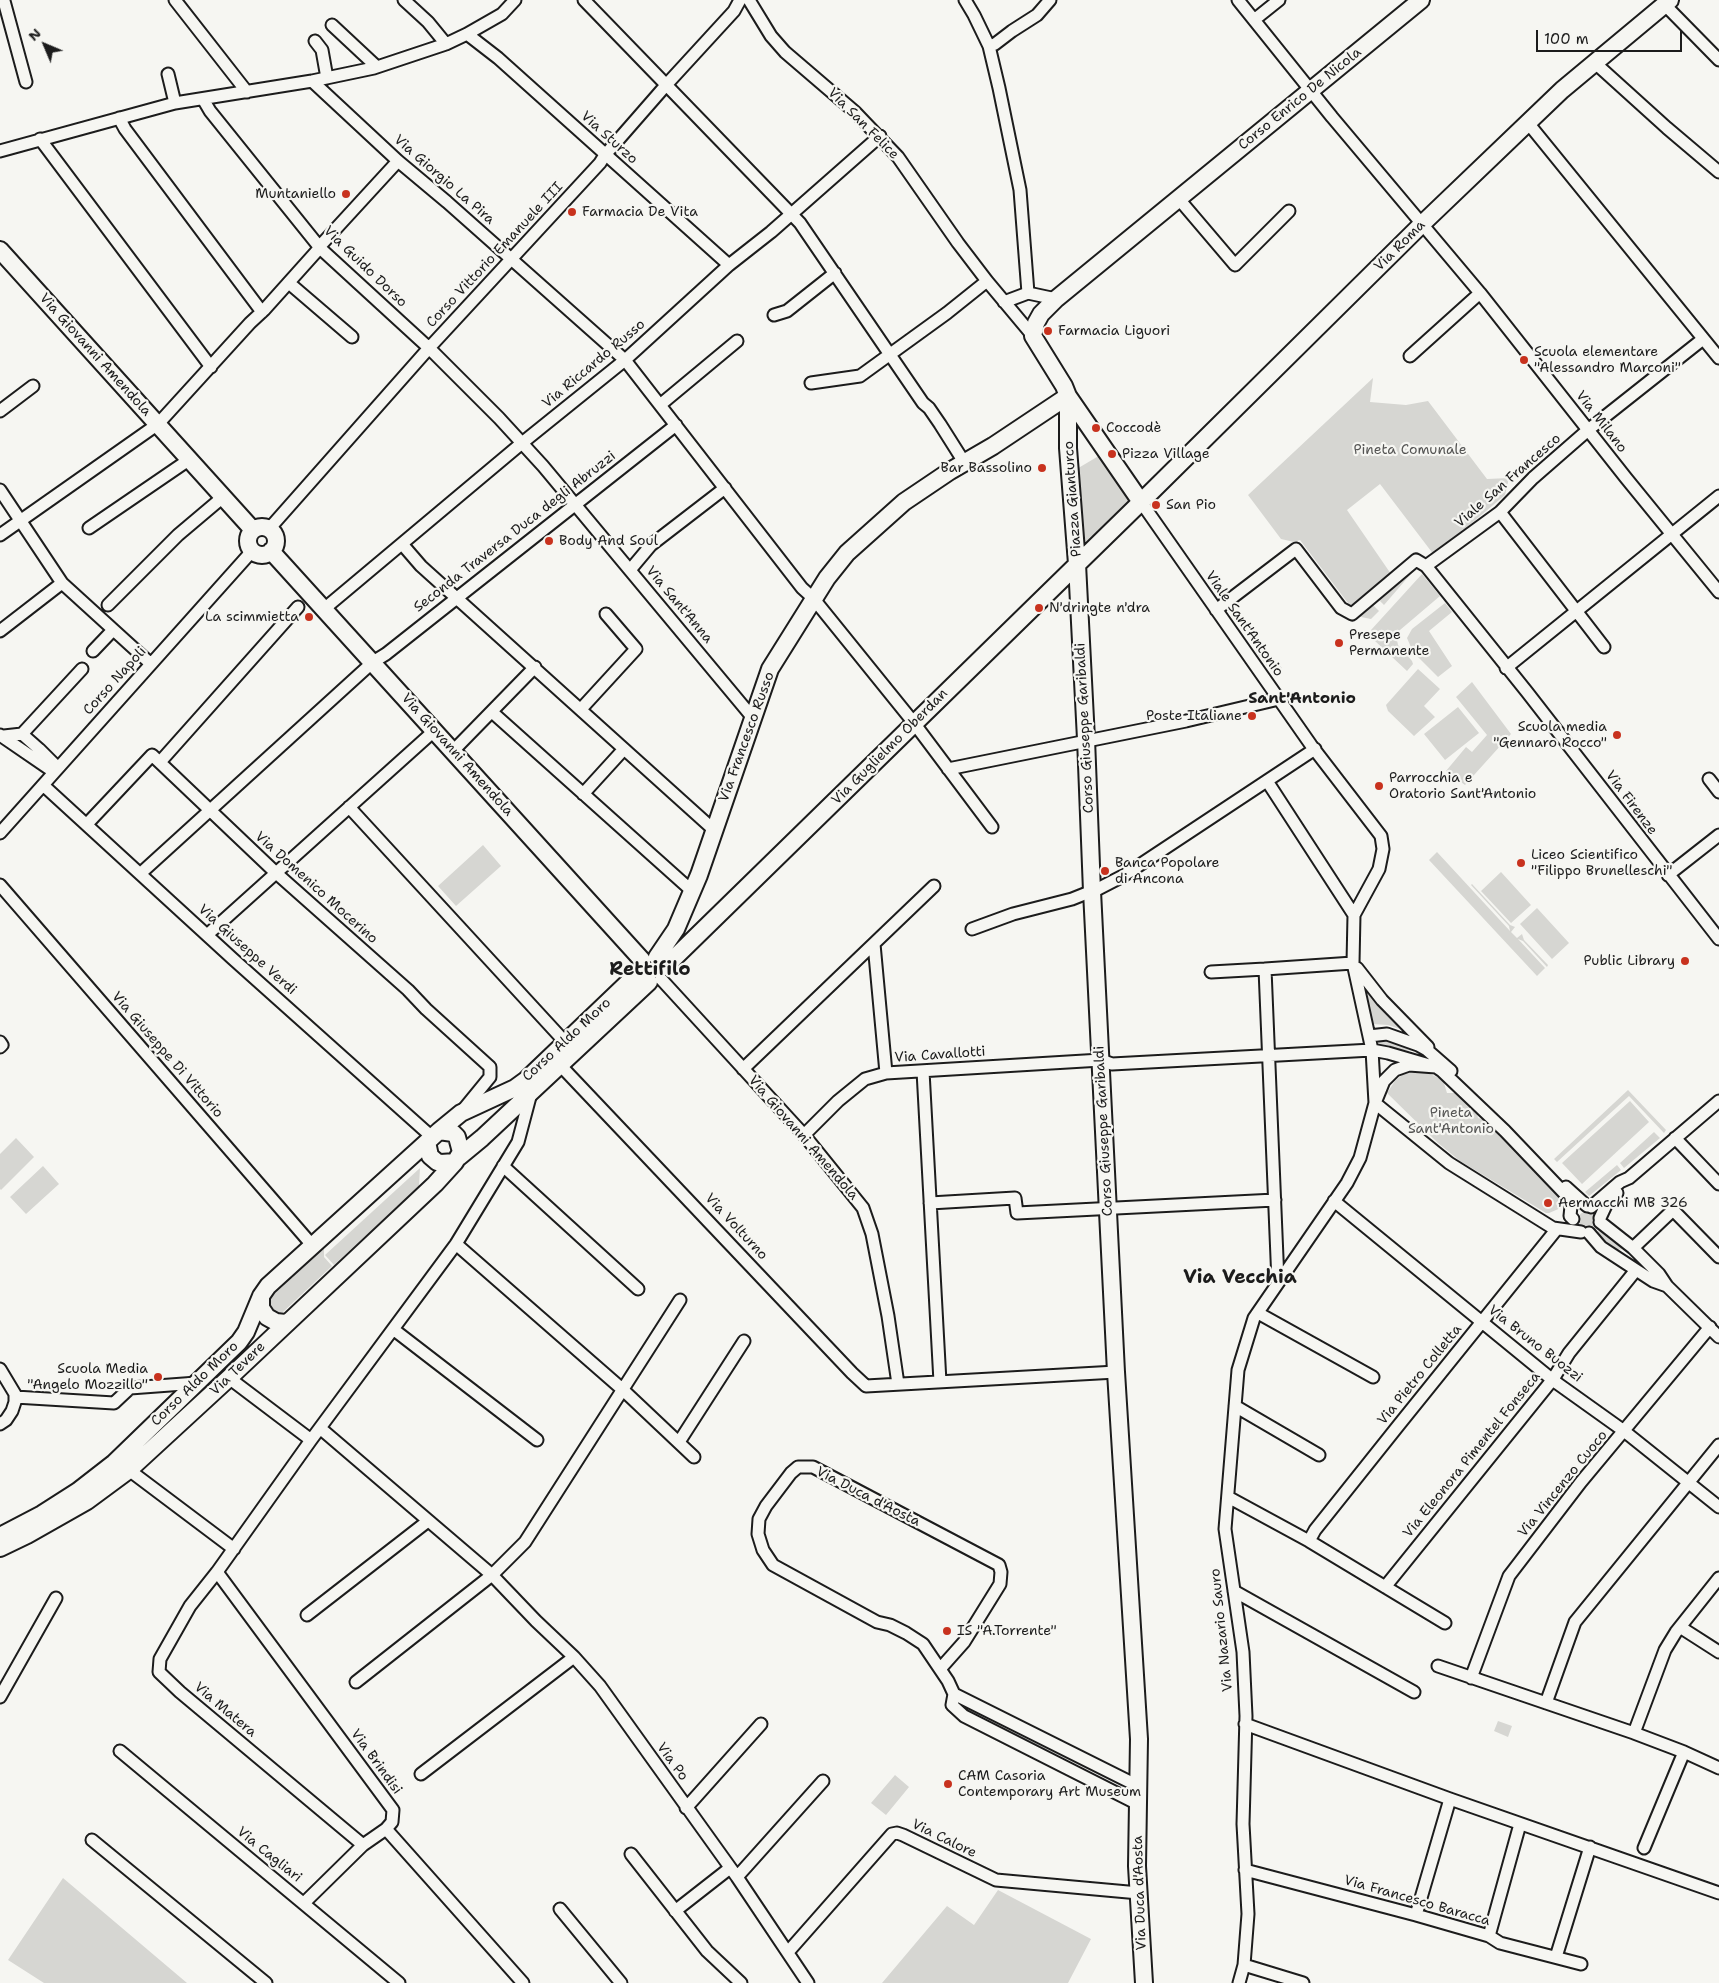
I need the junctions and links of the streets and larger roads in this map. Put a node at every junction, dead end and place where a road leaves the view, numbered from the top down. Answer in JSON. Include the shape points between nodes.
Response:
{"nodes":[{"id":1,"x":4,"y":0,"type":"edge"},
{"id":2,"x":175,"y":0,"type":"edge"},
{"id":3,"x":404,"y":0,"type":"edge"},
{"id":4,"x":516,"y":0,"type":"edge"},
{"id":5,"x":584,"y":0,"type":"edge"},
{"id":6,"x":740,"y":0,"type":"edge"},
{"id":7,"x":749,"y":0,"type":"edge"},
{"id":8,"x":965,"y":0,"type":"edge"},
{"id":9,"x":1050,"y":0,"type":"edge"},
{"id":10,"x":1238,"y":0,"type":"edge"},
{"id":11,"x":1279,"y":0,"type":"edge"},
{"id":12,"x":1421,"y":0,"type":"edge"},
{"id":13,"x":0,"y":3,"type":"edge"},
{"id":14,"x":1667,"y":3,"type":"edge"},
{"id":15,"x":1254,"y":20,"type":"junction"},
{"id":16,"x":332,"y":25,"type":"dead end"},
{"id":17,"x":467,"y":34,"type":"junction"},
{"id":18,"x":315,"y":41,"type":"dead end"},
{"id":19,"x":446,"y":44,"type":"junction"},
{"id":20,"x":989,"y":46,"type":"junction"},
{"id":21,"x":1719,"y":60,"type":"edge"},
{"id":22,"x":1594,"y":62,"type":"junction"},
{"id":23,"x":377,"y":67,"type":"junction"},
{"id":24,"x":168,"y":74,"type":"dead end"},
{"id":25,"x":327,"y":78,"type":"junction"},
{"id":26,"x":312,"y":81,"type":"junction"},
{"id":27,"x":26,"y":82,"type":"dead end"},
{"id":28,"x":666,"y":84,"type":"junction"},
{"id":29,"x":1311,"y":91,"type":"junction"},
{"id":30,"x":247,"y":92,"type":"junction"},
{"id":31,"x":203,"y":99,"type":"junction"},
{"id":32,"x":175,"y":103,"type":"junction"},
{"id":33,"x":118,"y":118,"type":"junction"},
{"id":34,"x":1528,"y":123,"type":"junction"},
{"id":35,"x":880,"y":136,"type":"junction"},
{"id":36,"x":40,"y":139,"type":"junction"},
{"id":37,"x":0,"y":150,"type":"edge"},
{"id":38,"x":605,"y":155,"type":"junction"},
{"id":39,"x":398,"y":160,"type":"junction"},
{"id":40,"x":1719,"y":172,"type":"edge"},
{"id":41,"x":1178,"y":198,"type":"junction"},
{"id":42,"x":1289,"y":211,"type":"dead end"},
{"id":43,"x":792,"y":213,"type":"junction"},
{"id":44,"x":1421,"y":225,"type":"junction"},
{"id":45,"x":320,"y":246,"type":"junction"},
{"id":46,"x":0,"y":250,"type":"edge"},
{"id":47,"x":512,"y":260,"type":"junction"},
{"id":48,"x":729,"y":265,"type":"junction"},
{"id":49,"x":835,"y":273,"type":"junction"},
{"id":50,"x":987,"y":281,"type":"junction"},
{"id":51,"x":289,"y":283,"type":"junction"},
{"id":52,"x":1028,"y":293,"type":"junction"},
{"id":53,"x":1480,"y":293,"type":"junction"},
{"id":54,"x":1056,"y":299,"type":"junction"},
{"id":55,"x":1004,"y":302,"type":"junction"},
{"id":56,"x":262,"y":312,"type":"junction"},
{"id":57,"x":774,"y":315,"type":"dead end"},
{"id":58,"x":1034,"y":336,"type":"junction"},
{"id":59,"x":352,"y":337,"type":"dead end"},
{"id":60,"x":1703,"y":339,"type":"junction"},
{"id":61,"x":737,"y":342,"type":"dead end"},
{"id":62,"x":429,"y":348,"type":"junction"},
{"id":63,"x":890,"y":354,"type":"junction"},
{"id":64,"x":1410,"y":356,"type":"dead end"},
{"id":65,"x":1719,"y":358,"type":"edge"},
{"id":66,"x":625,"y":360,"type":"junction"},
{"id":67,"x":211,"y":367,"type":"junction"},
{"id":68,"x":811,"y":383,"type":"dead end"},
{"id":69,"x":33,"y":386,"type":"dead end"},
{"id":70,"x":1068,"y":396,"type":"junction"},
{"id":71,"x":660,"y":405,"type":"junction"},
{"id":72,"x":0,"y":410,"type":"edge"},
{"id":73,"x":158,"y":424,"type":"junction"},
{"id":74,"x":676,"y":425,"type":"junction"},
{"id":75,"x":1588,"y":430,"type":"junction"},
{"id":76,"x":1091,"y":432,"type":"junction"},
{"id":77,"x":522,"y":443,"type":"junction"},
{"id":78,"x":1068,"y":448,"type":"junction"},
{"id":79,"x":190,"y":459,"type":"junction"},
{"id":80,"x":964,"y":462,"type":"junction"},
{"id":81,"x":725,"y":488,"type":"junction"},
{"id":82,"x":0,"y":490,"type":"edge"},
{"id":83,"x":1719,"y":496,"type":"edge"},
{"id":84,"x":223,"y":497,"type":"junction"},
{"id":85,"x":1140,"y":502,"type":"junction"},
{"id":86,"x":575,"y":504,"type":"junction"},
{"id":87,"x":1500,"y":512,"type":"junction"},
{"id":88,"x":20,"y":520,"type":"junction"},
{"id":89,"x":88,"y":528,"type":"dead end"},
{"id":90,"x":261,"y":530,"type":"junction"},
{"id":91,"x":1672,"y":534,"type":"junction"},
{"id":92,"x":0,"y":535,"type":"edge"},
{"id":93,"x":402,"y":544,"type":"junction"},
{"id":94,"x":252,"y":550,"type":"junction"},
{"id":95,"x":271,"y":551,"type":"junction"},
{"id":96,"x":1077,"y":564,"type":"junction"},
{"id":97,"x":1426,"y":566,"type":"junction"},
{"id":98,"x":630,"y":570,"type":"junction"},
{"id":99,"x":62,"y":583,"type":"junction"},
{"id":100,"x":1719,"y":592,"type":"edge"},
{"id":101,"x":456,"y":598,"type":"junction"},
{"id":102,"x":813,"y":598,"type":"junction"},
{"id":103,"x":108,"y":605,"type":"dead end"},
{"id":104,"x":298,"y":607,"type":"dead end"},
{"id":105,"x":324,"y":609,"type":"junction"},
{"id":106,"x":1216,"y":610,"type":"junction"},
{"id":107,"x":1576,"y":611,"type":"junction"},
{"id":108,"x":606,"y":614,"type":"dead end"},
{"id":109,"x":112,"y":630,"type":"junction"},
{"id":110,"x":0,"y":631,"type":"edge"},
{"id":111,"x":1604,"y":648,"type":"dead end"},
{"id":112,"x":93,"y":651,"type":"dead end"},
{"id":113,"x":373,"y":662,"type":"junction"},
{"id":114,"x":151,"y":664,"type":"junction"},
{"id":115,"x":535,"y":667,"type":"junction"},
{"id":116,"x":1506,"y":668,"type":"junction"},
{"id":117,"x":82,"y":669,"type":"dead end"},
{"id":118,"x":1279,"y":700,"type":"junction"},
{"id":119,"x":581,"y":709,"type":"junction"},
{"id":120,"x":492,"y":712,"type":"junction"},
{"id":121,"x":753,"y":718,"type":"junction"},
{"id":122,"x":914,"y":723,"type":"junction"},
{"id":123,"x":434,"y":731,"type":"junction"},
{"id":124,"x":22,"y":734,"type":"junction"},
{"id":125,"x":2,"y":735,"type":"edge"},
{"id":126,"x":1086,"y":742,"type":"junction"},
{"id":127,"x":624,"y":749,"type":"junction"},
{"id":128,"x":1315,"y":749,"type":"junction"},
{"id":129,"x":453,"y":751,"type":"junction"},
{"id":130,"x":160,"y":762,"type":"junction"},
{"id":131,"x":948,"y":769,"type":"junction"},
{"id":132,"x":56,"y":770,"type":"junction"},
{"id":133,"x":1709,"y":779,"type":"dead end"},
{"id":134,"x":1267,"y":781,"type":"junction"},
{"id":135,"x":43,"y":785,"type":"junction"},
{"id":136,"x":1719,"y":792,"type":"edge"},
{"id":137,"x":583,"y":794,"type":"junction"},
{"id":138,"x":349,"y":807,"type":"junction"},
{"id":139,"x":209,"y":810,"type":"junction"},
{"id":140,"x":87,"y":824,"type":"junction"},
{"id":141,"x":992,"y":827,"type":"dead end"},
{"id":142,"x":714,"y":830,"type":"junction"},
{"id":143,"x":0,"y":833,"type":"edge"},
{"id":144,"x":1719,"y":835,"type":"edge"},
{"id":145,"x":275,"y":872,"type":"junction"},
{"id":146,"x":141,"y":873,"type":"junction"},
{"id":147,"x":1668,"y":875,"type":"junction"},
{"id":148,"x":0,"y":884,"type":"edge"},
{"id":149,"x":934,"y":886,"type":"dead end"},
{"id":150,"x":692,"y":890,"type":"junction"},
{"id":151,"x":1092,"y":892,"type":"junction"},
{"id":152,"x":1354,"y":915,"type":"junction"},
{"id":153,"x":676,"y":928,"type":"junction"},
{"id":154,"x":972,"y":929,"type":"dead end"},
{"id":155,"x":1717,"y":933,"type":"edge"},
{"id":156,"x":207,"y":935,"type":"junction"},
{"id":157,"x":699,"y":935,"type":"junction"},
{"id":158,"x":874,"y":944,"type":"junction"},
{"id":159,"x":1353,"y":963,"type":"junction"},
{"id":160,"x":652,"y":969,"type":"junction"},
{"id":161,"x":1265,"y":969,"type":"junction"},
{"id":162,"x":1211,"y":972,"type":"dead end"},
{"id":163,"x":1369,"y":1036,"type":"junction"},
{"id":164,"x":0,"y":1042,"type":"edge"},
{"id":165,"x":566,"y":1042,"type":"junction"},
{"id":166,"x":0,"y":1047,"type":"edge"},
{"id":167,"x":1372,"y":1050,"type":"junction"},
{"id":168,"x":1267,"y":1054,"type":"junction"},
{"id":169,"x":1101,"y":1060,"type":"junction"},
{"id":170,"x":561,"y":1066,"type":"junction"},
{"id":171,"x":1440,"y":1066,"type":"junction"},
{"id":172,"x":743,"y":1069,"type":"junction"},
{"id":173,"x":923,"y":1071,"type":"junction"},
{"id":174,"x":886,"y":1073,"type":"junction"},
{"id":175,"x":531,"y":1093,"type":"junction"},
{"id":176,"x":1719,"y":1101,"type":"edge"},
{"id":177,"x":1376,"y":1103,"type":"junction"},
{"id":178,"x":461,"y":1113,"type":"junction"},
{"id":179,"x":804,"y":1135,"type":"junction"},
{"id":180,"x":433,"y":1136,"type":"junction"},
{"id":181,"x":1675,"y":1138,"type":"junction"},
{"id":182,"x":457,"y":1159,"type":"junction"},
{"id":183,"x":504,"y":1166,"type":"junction"},
{"id":184,"x":1629,"y":1178,"type":"junction"},
{"id":185,"x":1719,"y":1184,"type":"edge"},
{"id":186,"x":1274,"y":1200,"type":"junction"},
{"id":187,"x":1334,"y":1201,"type":"junction"},
{"id":188,"x":930,"y":1203,"type":"junction"},
{"id":189,"x":1108,"y":1207,"type":"junction"},
{"id":190,"x":1589,"y":1207,"type":"junction"},
{"id":191,"x":1574,"y":1219,"type":"junction"},
{"id":192,"x":1600,"y":1220,"type":"junction"},
{"id":193,"x":1555,"y":1229,"type":"junction"},
{"id":194,"x":1585,"y":1232,"type":"junction"},
{"id":195,"x":456,"y":1244,"type":"junction"},
{"id":196,"x":312,"y":1246,"type":"junction"},
{"id":197,"x":1633,"y":1248,"type":"junction"},
{"id":198,"x":1719,"y":1257,"type":"edge"},
{"id":199,"x":1636,"y":1270,"type":"junction"},
{"id":200,"x":1278,"y":1282,"type":"junction"},
{"id":201,"x":1667,"y":1286,"type":"junction"},
{"id":202,"x":638,"y":1289,"type":"dead end"},
{"id":203,"x":261,"y":1296,"type":"junction"},
{"id":204,"x":680,"y":1300,"type":"dead end"},
{"id":205,"x":1258,"y":1313,"type":"junction"},
{"id":206,"x":1483,"y":1322,"type":"junction"},
{"id":207,"x":286,"y":1323,"type":"junction"},
{"id":208,"x":1710,"y":1327,"type":"junction"},
{"id":209,"x":393,"y":1329,"type":"junction"},
{"id":210,"x":1719,"y":1337,"type":"edge"},
{"id":211,"x":744,"y":1341,"type":"dead end"},
{"id":212,"x":0,"y":1369,"type":"edge"},
{"id":213,"x":1116,"y":1372,"type":"junction"},
{"id":214,"x":1373,"y":1377,"type":"dead end"},
{"id":215,"x":229,"y":1378,"type":"junction"},
{"id":216,"x":1552,"y":1379,"type":"junction"},
{"id":217,"x":940,"y":1382,"type":"junction"},
{"id":218,"x":197,"y":1383,"type":"junction"},
{"id":219,"x":898,"y":1384,"type":"junction"},
{"id":220,"x":622,"y":1389,"type":"junction"},
{"id":221,"x":15,"y":1396,"type":"junction"},
{"id":222,"x":1234,"y":1406,"type":"junction"},
{"id":223,"x":0,"y":1424,"type":"edge"},
{"id":224,"x":320,"y":1428,"type":"junction"},
{"id":225,"x":1624,"y":1431,"type":"junction"},
{"id":226,"x":311,"y":1440,"type":"junction"},
{"id":227,"x":537,"y":1440,"type":"dead end"},
{"id":228,"x":679,"y":1442,"type":"junction"},
{"id":229,"x":1719,"y":1445,"type":"edge"},
{"id":230,"x":1320,"y":1454,"type":"dead end"},
{"id":231,"x":694,"y":1457,"type":"dead end"},
{"id":232,"x":128,"y":1470,"type":"junction"},
{"id":233,"x":1688,"y":1483,"type":"junction"},
{"id":234,"x":1228,"y":1497,"type":"junction"},
{"id":235,"x":1719,"y":1507,"type":"edge"},
{"id":236,"x":428,"y":1520,"type":"junction"},
{"id":237,"x":0,"y":1536,"type":"edge"},
{"id":238,"x":1309,"y":1541,"type":"junction"},
{"id":239,"x":0,"y":1548,"type":"edge"},
{"id":240,"x":234,"y":1549,"type":"junction"},
{"id":241,"x":217,"y":1572,"type":"junction"},
{"id":242,"x":492,"y":1575,"type":"junction"},
{"id":243,"x":1719,"y":1578,"type":"edge"},
{"id":244,"x":1384,"y":1587,"type":"junction"},
{"id":245,"x":1234,"y":1590,"type":"junction"},
{"id":246,"x":56,"y":1598,"type":"dead end"},
{"id":247,"x":307,"y":1615,"type":"dead end"},
{"id":248,"x":1445,"y":1623,"type":"dead end"},
{"id":249,"x":1680,"y":1627,"type":"junction"},
{"id":250,"x":1719,"y":1652,"type":"edge"},
{"id":251,"x":574,"y":1657,"type":"junction"},
{"id":252,"x":1438,"y":1666,"type":"dead end"},
{"id":253,"x":940,"y":1669,"type":"junction"},
{"id":254,"x":1471,"y":1678,"type":"junction"},
{"id":255,"x":356,"y":1682,"type":"dead end"},
{"id":256,"x":1414,"y":1692,"type":"dead end"},
{"id":257,"x":954,"y":1694,"type":"junction"},
{"id":258,"x":0,"y":1697,"type":"edge"},
{"id":259,"x":1546,"y":1703,"type":"junction"},
{"id":260,"x":761,"y":1724,"type":"dead end"},
{"id":261,"x":1246,"y":1724,"type":"junction"},
{"id":262,"x":1634,"y":1733,"type":"junction"},
{"id":263,"x":120,"y":1751,"type":"dead end"},
{"id":264,"x":1684,"y":1752,"type":"junction"},
{"id":265,"x":1719,"y":1768,"type":"edge"},
{"id":266,"x":421,"y":1774,"type":"dead end"},
{"id":267,"x":823,"y":1781,"type":"dead end"},
{"id":268,"x":1138,"y":1786,"type":"junction"},
{"id":269,"x":1450,"y":1799,"type":"junction"},
{"id":270,"x":1138,"y":1804,"type":"junction"},
{"id":271,"x":686,"y":1808,"type":"junction"},
{"id":272,"x":1520,"y":1824,"type":"junction"},
{"id":273,"x":386,"y":1829,"type":"junction"},
{"id":274,"x":92,"y":1840,"type":"dead end"},
{"id":275,"x":363,"y":1845,"type":"junction"},
{"id":276,"x":1590,"y":1848,"type":"junction"},
{"id":277,"x":1644,"y":1848,"type":"dead end"},
{"id":278,"x":631,"y":1854,"type":"dead end"},
{"id":279,"x":1245,"y":1870,"type":"junction"},
{"id":280,"x":733,"y":1872,"type":"junction"},
{"id":281,"x":1139,"y":1893,"type":"junction"},
{"id":282,"x":1719,"y":1893,"type":"edge"},
{"id":283,"x":304,"y":1903,"type":"junction"},
{"id":284,"x":560,"y":1909,"type":"dead end"},
{"id":285,"x":674,"y":1911,"type":"junction"},
{"id":286,"x":1416,"y":1915,"type":"junction"},
{"id":287,"x":1489,"y":1936,"type":"junction"},
{"id":288,"x":788,"y":1952,"type":"junction"},
{"id":289,"x":1556,"y":1957,"type":"junction"},
{"id":290,"x":1581,"y":1964,"type":"dead end"},
{"id":291,"x":1244,"y":1966,"type":"junction"},
{"id":292,"x":266,"y":1983,"type":"edge"},
{"id":293,"x":399,"y":1983,"type":"edge"},
{"id":294,"x":523,"y":1983,"type":"edge"},
{"id":295,"x":621,"y":1983,"type":"edge"},
{"id":296,"x":741,"y":1983,"type":"edge"},
{"id":297,"x":808,"y":1983,"type":"edge"},
{"id":298,"x":1144,"y":1983,"type":"edge"},
{"id":299,"x":1239,"y":1983,"type":"edge"},
{"id":300,"x":1303,"y":1983,"type":"edge"}],
"edges":[{"from":1,"to":13,"type":"street"},
{"from":1,"to":27,"type":"street"},
{"from":2,"to":30,"type":"street"},
{"from":3,"to":19,"type":"street"},
{"from":4,"to":17,"type":"street","via":[[502,14]]},
{"from":5,"to":28,"type":"street"},
{"from":6,"to":28,"type":"street","name":"Corso Vittorio Emanuele III","via":[[734,11]]},
{"from":7,"to":35,"type":"street","name":"Via San Felice","via":[[785,52]]},
{"from":8,"to":20,"type":"street"},
{"from":9,"to":20,"type":"street","via":[[1037,15]]},
{"from":10,"to":15,"type":"street","name":"Via Milano"},
{"from":11,"to":15,"type":"street"},
{"from":12,"to":29,"type":"street","name":"Corso Enrico De Nicola"},
{"from":14,"to":21,"type":"street"},
{"from":14,"to":22,"type":"street","name":"Via Roma"},
{"from":15,"to":29,"type":"street","name":"Via Milano"},
{"from":16,"to":23,"type":"street"},
{"from":17,"to":19,"type":"street"},
{"from":17,"to":38,"type":"street","name":"Via Sturzo"},
{"from":18,"to":25,"type":"street","via":[[322,50]]},
{"from":19,"to":23,"type":"street"},
{"from":20,"to":52,"type":"street","via":[[1020,190]]},
{"from":22,"to":34,"type":"street","name":"Via Roma"},
{"from":22,"to":40,"type":"street"},
{"from":23,"to":25,"type":"street"},
{"from":24,"to":32,"type":"street"},
{"from":25,"to":26,"type":"street"},
{"from":26,"to":30,"type":"street"},
{"from":26,"to":39,"type":"street","name":"Via Giorgio La Pira"},
{"from":28,"to":38,"type":"street","name":"Corso Vittorio Emanuele III"},
{"from":28,"to":43,"type":"street"},
{"from":29,"to":41,"type":"street","name":"Corso Enrico De Nicola"},
{"from":29,"to":44,"type":"street","name":"Via Milano"},
{"from":30,"to":31,"type":"street"},
{"from":31,"to":32,"type":"street"},
{"from":31,"to":45,"type":"street","name":"Via Guido Dorso"},
{"from":32,"to":33,"type":"street"},
{"from":33,"to":36,"type":"street"},
{"from":33,"to":56,"type":"street"},
{"from":34,"to":44,"type":"street","name":"Via Roma"},
{"from":34,"to":60,"type":"street"},
{"from":35,"to":43,"type":"street","name":"Via Riccardo Russo"},
{"from":35,"to":50,"type":"street","name":"Via San Felice"},
{"from":36,"to":37,"type":"street"},
{"from":36,"to":67,"type":"street"},
{"from":38,"to":47,"type":"street","name":"Corso Vittorio Emanuele III"},
{"from":38,"to":48,"type":"street","name":"Via Sturzo"},
{"from":39,"to":45,"type":"street"},
{"from":39,"to":47,"type":"street","name":"Via Giorgio La Pira"},
{"from":41,"to":42,"type":"street","via":[[1235,265]]},
{"from":41,"to":54,"type":"street","name":"Corso Enrico De Nicola"},
{"from":43,"to":48,"type":"street","name":"Via Riccardo Russo"},
{"from":43,"to":49,"type":"street"},
{"from":44,"to":53,"type":"street","name":"Via Milano"},
{"from":44,"to":85,"type":"street","name":"Via Roma"},
{"from":45,"to":51,"type":"street"},
{"from":45,"to":62,"type":"street","name":"Via Guido Dorso"},
{"from":46,"to":73,"type":"street","name":"Via Giovanni Amendola"},
{"from":47,"to":62,"type":"street","name":"Corso Vittorio Emanuele III"},
{"from":47,"to":66,"type":"street","name":"Via Giorgio La Pira"},
{"from":48,"to":66,"type":"street","name":"Via Riccardo Russo"},
{"from":49,"to":57,"type":"street","via":[[787,311]]},
{"from":49,"to":63,"type":"street"},
{"from":50,"to":55,"type":"street","name":"Via San Felice"},
{"from":50,"to":63,"type":"street"},
{"from":51,"to":56,"type":"street"},
{"from":51,"to":59,"type":"street"},
{"from":52,"to":54,"type":"street"},
{"from":52,"to":55,"type":"street"},
{"from":53,"to":64,"type":"street"},
{"from":53,"to":75,"type":"street","name":"Via Milano"},
{"from":54,"to":58,"type":"street","name":"Corso Enrico De Nicola","via":[[1041,314]]},
{"from":55,"to":58,"type":"street","name":"Via San Felice"},
{"from":56,"to":67,"type":"street"},
{"from":58,"to":70,"type":"street","name":"Via San Felice"},
{"from":60,"to":65,"type":"street"},
{"from":60,"to":75,"type":"street","name":"Viale San Francesco"},
{"from":61,"to":71,"type":"street"},
{"from":62,"to":77,"type":"street","name":"Via Guido Dorso"},
{"from":62,"to":90,"type":"street","name":"Corso Vittorio Emanuele III"},
{"from":63,"to":68,"type":"street","via":[[860,376]]},
{"from":63,"to":80,"type":"street"},
{"from":66,"to":71,"type":"street","name":"Via Giorgio La Pira"},
{"from":66,"to":77,"type":"street","name":"Via Riccardo Russo"},
{"from":67,"to":73,"type":"street"},
{"from":69,"to":72,"type":"street"},
{"from":70,"to":76,"type":"street","name":"Piazza Gianturco"},
{"from":70,"to":78,"type":"street","name":"Piazza Gianturco"},
{"from":70,"to":80,"type":"street","name":"Via Francesco Russo"},
{"from":71,"to":74,"type":"street","name":"Via Giorgio La Pira"},
{"from":73,"to":79,"type":"street","name":"Via Giovanni Amendola"},
{"from":73,"to":88,"type":"street"},
{"from":74,"to":81,"type":"street","name":"Via Giorgio La Pira"},
{"from":74,"to":86,"type":"street","name":"Seconda Traversa Duca degli Abruzzi"},
{"from":75,"to":87,"type":"street","name":"Viale San Francesco"},
{"from":75,"to":91,"type":"street","name":"Via Milano"},
{"from":76,"to":78,"type":"street"},
{"from":76,"to":85,"type":"street","name":"Piazza Gianturco"},
{"from":77,"to":86,"type":"street","name":"Via Sant'Anna"},
{"from":77,"to":93,"type":"street","name":"Via Riccardo Russo"},
{"from":78,"to":96,"type":"street","name":"Piazza Gianturco"},
{"from":79,"to":84,"type":"street","name":"Via Giovanni Amendola"},
{"from":79,"to":89,"type":"street"},
{"from":80,"to":102,"type":"street","name":"Via Francesco Russo","via":[[904,502],[881,522],[847,553]]},
{"from":81,"to":98,"type":"street","via":[[651,546]]},
{"from":81,"to":102,"type":"street","name":"Via Giorgio La Pira"},
{"from":82,"to":88,"type":"street"},
{"from":83,"to":91,"type":"street"},
{"from":84,"to":90,"type":"street","name":"Via Giovanni Amendola"},
{"from":84,"to":103,"type":"street","via":[[178,535]]},
{"from":85,"to":96,"type":"street","name":"Piazza Gianturco"},
{"from":85,"to":106,"type":"street","name":"Viale Sant'Antonio"},
{"from":86,"to":98,"type":"street","name":"Via Sant'Anna"},
{"from":86,"to":101,"type":"street","name":"Seconda Traversa Duca degli Abruzzi"},
{"from":87,"to":97,"type":"street","name":"Viale San Francesco"},
{"from":87,"to":107,"type":"street"},
{"from":88,"to":92,"type":"street"},
{"from":88,"to":99,"type":"street"},
{"from":90,"to":94,"type":"street","via":[[249,538]]},
{"from":90,"to":95,"type":"street","via":[[275,535]]},
{"from":91,"to":100,"type":"street","name":"Via Milano"},
{"from":91,"to":107,"type":"street"},
{"from":93,"to":101,"type":"street"},
{"from":93,"to":105,"type":"street","name":"Via Riccardo Russo"},
{"from":94,"to":95,"type":"street","via":[[264,554]]},
{"from":94,"to":114,"type":"street","name":"Corso Napoli"},
{"from":95,"to":105,"type":"street","name":"Via Giovanni Amendola"},
{"from":96,"to":122,"type":"street","name":"Via Guglielmo Oberdan"},
{"from":96,"to":126,"type":"street","name":"Corso Giuseppe Garibaldi"},
{"from":97,"to":106,"type":"street","name":"Viale San Francesco","via":[[1416,560],[1352,614],[1341,608],[1296,548]]},
{"from":97,"to":116,"type":"street","name":"Via Firenze"},
{"from":98,"to":121,"type":"street","name":"Via Sant'Anna"},
{"from":99,"to":109,"type":"street"},
{"from":99,"to":110,"type":"street"},
{"from":101,"to":113,"type":"street","name":"Seconda Traversa Duca degli Abruzzi"},
{"from":101,"to":115,"type":"street"},
{"from":102,"to":121,"type":"street","name":"Via Francesco Russo","via":[[770,669]]},
{"from":102,"to":122,"type":"street","name":"Via Giorgio La Pira"},
{"from":104,"to":130,"type":"street"},
{"from":105,"to":113,"type":"street","name":"Via Giovanni Amendola"},
{"from":106,"to":118,"type":"street","name":"Viale Sant'Antonio"},
{"from":107,"to":111,"type":"street"},
{"from":107,"to":116,"type":"street"},
{"from":108,"to":119,"type":"street","via":[[636,649]]},
{"from":109,"to":112,"type":"street"},
{"from":109,"to":114,"type":"street"},
{"from":113,"to":123,"type":"street","name":"Via Giovanni Amendola"},
{"from":113,"to":139,"type":"street","name":"Seconda Traversa Duca degli Abruzzi"},
{"from":114,"to":132,"type":"street","name":"Corso Napoli"},
{"from":115,"to":119,"type":"street"},
{"from":115,"to":120,"type":"street"},
{"from":116,"to":147,"type":"street","name":"Via Firenze"},
{"from":117,"to":124,"type":"street"},
{"from":118,"to":126,"type":"street"},
{"from":118,"to":128,"type":"street","name":"Viale Sant'Antonio"},
{"from":119,"to":127,"type":"street"},
{"from":120,"to":129,"type":"street"},
{"from":120,"to":137,"type":"street"},
{"from":121,"to":142,"type":"street","name":"Via Francesco Russo"},
{"from":122,"to":131,"type":"street","name":"Via Giorgio La Pira"},
{"from":122,"to":157,"type":"street","name":"Via Guglielmo Oberdan"},
{"from":123,"to":129,"type":"street","name":"Via Giovanni Amendola"},
{"from":123,"to":138,"type":"street"},
{"from":124,"to":125,"type":"street"},
{"from":124,"to":132,"type":"street"},
{"from":125,"to":132,"type":"street","via":[[43,766]]},
{"from":126,"to":131,"type":"street"},
{"from":126,"to":151,"type":"street","name":"Corso Giuseppe Garibaldi"},
{"from":127,"to":137,"type":"street"},
{"from":127,"to":142,"type":"street"},
{"from":128,"to":134,"type":"street"},
{"from":128,"to":152,"type":"street","name":"Viale Sant'Antonio","via":[[1382,836],[1379,869]]},
{"from":129,"to":160,"type":"street","name":"Via Giovanni Amendola"},
{"from":130,"to":139,"type":"street","name":"Via Domenico Mocerino"},
{"from":130,"to":140,"type":"street","via":[[152,755]]},
{"from":131,"to":141,"type":"street","name":"Via Giorgio La Pira"},
{"from":132,"to":135,"type":"street","name":"Corso Napoli"},
{"from":133,"to":136,"type":"street"},
{"from":134,"to":151,"type":"street","via":[[1124,876]]},
{"from":134,"to":152,"type":"street"},
{"from":135,"to":140,"type":"street","name":"Via Giuseppe Verdi"},
{"from":135,"to":143,"type":"street","name":"Corso Napoli"},
{"from":137,"to":150,"type":"street"},
{"from":138,"to":145,"type":"street"},
{"from":138,"to":165,"type":"street"},
{"from":139,"to":145,"type":"street","name":"Via Domenico Mocerino"},
{"from":139,"to":146,"type":"street","name":"Seconda Traversa Duca degli Abruzzi"},
{"from":140,"to":146,"type":"street","name":"Via Giuseppe Verdi"},
{"from":142,"to":150,"type":"street","name":"Via Francesco Russo"},
{"from":144,"to":147,"type":"street"},
{"from":145,"to":156,"type":"street"},
{"from":145,"to":178,"type":"street","name":"Via Domenico Mocerino","via":[[490,1067],[490,1077]]},
{"from":146,"to":156,"type":"street","name":"Via Giuseppe Verdi"},
{"from":147,"to":155,"type":"street","name":"Via Firenze"},
{"from":148,"to":196,"type":"street","name":"Via Giuseppe Di Vittorio"},
{"from":149,"to":158,"type":"street"},
{"from":150,"to":153,"type":"street","name":"Via Francesco Russo"},
{"from":151,"to":154,"type":"street"},
{"from":151,"to":169,"type":"street","name":"Corso Giuseppe Garibaldi"},
{"from":152,"to":159,"type":"street","name":"Viale Sant'Antonio"},
{"from":153,"to":157,"type":"street"},
{"from":153,"to":160,"type":"street","name":"Via Francesco Russo"},
{"from":156,"to":180,"type":"street","name":"Via Giuseppe Verdi"},
{"from":157,"to":160,"type":"street","name":"Via Guglielmo Oberdan"},
{"from":158,"to":172,"type":"street"},
{"from":158,"to":174,"type":"street"},
{"from":159,"to":161,"type":"street"},
{"from":159,"to":163,"type":"street","name":"Viale Sant'Antonio"},
{"from":159,"to":171,"type":"street"},
{"from":160,"to":165,"type":"street","name":"Corso Aldo Moro"},
{"from":160,"to":170,"type":"street","name":"Corso Aldo Moro"},
{"from":160,"to":172,"type":"street","name":"Via Giovanni Amendola"},
{"from":161,"to":162,"type":"street"},
{"from":161,"to":168,"type":"street"},
{"from":163,"to":167,"type":"street","name":"Viale Sant'Antonio"},
{"from":163,"to":171,"type":"street","via":[[1384,1033],[1397,1037],[1427,1050]]},
{"from":164,"to":166,"type":"street"},
{"from":165,"to":178,"type":"street","name":"Corso Aldo Moro","via":[[515,1088]]},
{"from":167,"to":168,"type":"street","name":"Via Cavallotti"},
{"from":167,"to":171,"type":"street"},
{"from":167,"to":177,"type":"street","name":"Viale Sant'Antonio"},
{"from":168,"to":169,"type":"street","name":"Via Cavallotti","via":[[1112,1064]]},
{"from":168,"to":186,"type":"street"},
{"from":169,"to":173,"type":"street","name":"Via Cavallotti"},
{"from":169,"to":189,"type":"street","name":"Corso Giuseppe Garibaldi"},
{"from":170,"to":175,"type":"street","name":"Corso Aldo Moro"},
{"from":170,"to":219,"type":"street","name":"Via Volturno","via":[[852,1373],[866,1386]]},
{"from":171,"to":177,"type":"street","via":[[1409,1065],[1395,1070],[1381,1084]]},
{"from":171,"to":190,"type":"street"},
{"from":171,"to":191,"type":"street","via":[[1568,1197],[1570,1216]]},
{"from":172,"to":179,"type":"street","name":"Via Giovanni Amendola"},
{"from":173,"to":174,"type":"street","name":"Via Cavallotti"},
{"from":173,"to":188,"type":"street"},
{"from":174,"to":179,"type":"street","name":"Via Cavallotti","via":[[865,1079]]},
{"from":175,"to":182,"type":"street","name":"Via Tevere"},
{"from":175,"to":183,"type":"street","via":[[518,1142]]},
{"from":176,"to":181,"type":"street"},
{"from":177,"to":187,"type":"street","name":"Via Nazario Sauro","via":[[1360,1158]]},
{"from":177,"to":193,"type":"street","via":[[1449,1163]]},
{"from":178,"to":180,"type":"street","name":"Corso Aldo Moro"},
{"from":179,"to":219,"type":"street","name":"Via Giovanni Amendola","via":[[864,1208],[888,1316]]},
{"from":180,"to":182,"type":"street","via":[[453,1133],[460,1146]]},
{"from":180,"to":182,"type":"street","via":[[430,1156],[445,1164]]},
{"from":180,"to":196,"type":"street","name":"Corso Aldo Moro"},
{"from":181,"to":184,"type":"street"},
{"from":181,"to":185,"type":"street"},
{"from":182,"to":207,"type":"street","name":"Via Tevere","via":[[435,1184]]},
{"from":183,"to":195,"type":"street"},
{"from":183,"to":202,"type":"street"},
{"from":184,"to":190,"type":"street"},
{"from":184,"to":192,"type":"street","via":[[1607,1203]]},
{"from":186,"to":189,"type":"street"},
{"from":186,"to":200,"type":"street"},
{"from":187,"to":200,"type":"street","name":"Via Nazario Sauro"},
{"from":187,"to":206,"type":"street","name":"Via Bruno Buozzi"},
{"from":188,"to":189,"type":"street","via":[[1015,1198],[1017,1213]]},
{"from":188,"to":217,"type":"street"},
{"from":189,"to":213,"type":"street","name":"Corso Giuseppe Garibaldi"},
{"from":190,"to":191,"type":"street","via":[[1579,1209]]},
{"from":190,"to":192,"type":"street","via":[[1597,1211]]},
{"from":191,"to":194,"type":"street","via":[[1576,1227]]},
{"from":192,"to":194,"type":"street","via":[[1596,1229]]},
{"from":192,"to":197,"type":"street"},
{"from":193,"to":194,"type":"street"},
{"from":193,"to":206,"type":"street","name":"Via Pietro Colletta"},
{"from":194,"to":199,"type":"street"},
{"from":195,"to":209,"type":"street"},
{"from":195,"to":220,"type":"street"},
{"from":196,"to":203,"type":"street","name":"Corso Aldo Moro"},
{"from":197,"to":198,"type":"street","via":[[1673,1210]]},
{"from":197,"to":201,"type":"street"},
{"from":199,"to":201,"type":"street"},
{"from":199,"to":216,"type":"street","name":"Via Eleonora Pimentel Fonseca"},
{"from":200,"to":205,"type":"street","name":"Via Nazario Sauro"},
{"from":201,"to":208,"type":"street"},
{"from":203,"to":207,"type":"street","via":[[267,1317]]},
{"from":203,"to":218,"type":"street","name":"Corso Aldo Moro","via":[[239,1342]]},
{"from":204,"to":220,"type":"street"},
{"from":205,"to":214,"type":"street"},
{"from":205,"to":222,"type":"street","name":"Via Nazario Sauro","via":[[1238,1370]]},
{"from":206,"to":216,"type":"street","name":"Via Bruno Buozzi"},
{"from":206,"to":238,"type":"street","name":"Via Pietro Colletta"},
{"from":207,"to":215,"type":"street","name":"Via Tevere"},
{"from":208,"to":210,"type":"street"},
{"from":208,"to":225,"type":"street","name":"Via Vincenzo Cuoco"},
{"from":209,"to":224,"type":"street"},
{"from":209,"to":227,"type":"street"},
{"from":211,"to":228,"type":"street"},
{"from":212,"to":221,"type":"street"},
{"from":213,"to":217,"type":"street","name":"Via Volturno"},
{"from":213,"to":268,"type":"street","name":"Via Duca d'Aosta","via":[[1139,1739]]},
{"from":215,"to":226,"type":"street"},
{"from":215,"to":232,"type":"street","name":"Via Tevere"},
{"from":216,"to":225,"type":"street","name":"Via Bruno Buozzi"},
{"from":216,"to":244,"type":"street","name":"Via Eleonora Pimentel Fonseca"},
{"from":217,"to":219,"type":"street","name":"Via Volturno"},
{"from":218,"to":221,"type":"street","via":[[130,1388],[114,1403]]},
{"from":218,"to":237,"type":"street","name":"Corso Aldo Moro","via":[[114,1464],[42,1514]]},
{"from":220,"to":228,"type":"street"},
{"from":220,"to":242,"type":"street","via":[[525,1542]]},
{"from":221,"to":223,"type":"street","via":[[12,1412]]},
{"from":222,"to":230,"type":"street"},
{"from":222,"to":234,"type":"street","name":"Via Nazario Sauro"},
{"from":224,"to":226,"type":"street"},
{"from":224,"to":236,"type":"street","name":"Via Po"},
{"from":225,"to":233,"type":"street","name":"Via Bruno Buozzi"},
{"from":225,"to":254,"type":"street","name":"Via Vincenzo Cuoco","via":[[1509,1576]]},
{"from":226,"to":240,"type":"street"},
{"from":228,"to":231,"type":"street"},
{"from":229,"to":233,"type":"street"},
{"from":232,"to":239,"type":"street","name":"Via Tevere","via":[[87,1501]]},
{"from":232,"to":240,"type":"street"},
{"from":233,"to":235,"type":"street","name":"Via Bruno Buozzi"},
{"from":233,"to":259,"type":"street","via":[[1575,1622]]},
{"from":234,"to":238,"type":"street"},
{"from":234,"to":245,"type":"street","name":"Via Nazario Sauro","via":[[1226,1529]]},
{"from":236,"to":242,"type":"street","name":"Via Po"},
{"from":236,"to":247,"type":"street"},
{"from":238,"to":244,"type":"street"},
{"from":240,"to":241,"type":"street"},
{"from":241,"to":273,"type":"street","name":"Via Brindisi","via":[[393,1810],[392,1822]]},
{"from":241,"to":275,"type":"street","name":"Via Matera","via":[[190,1606],[160,1659],[159,1672]]},
{"from":242,"to":251,"type":"street","name":"Via Po"},
{"from":242,"to":255,"type":"street"},
{"from":243,"to":249,"type":"street"},
{"from":244,"to":248,"type":"street"},
{"from":245,"to":256,"type":"street"},
{"from":245,"to":261,"type":"street","name":"Via Nazario Sauro","via":[[1243,1652]]},
{"from":246,"to":258,"type":"street"},
{"from":249,"to":250,"type":"street"},
{"from":249,"to":262,"type":"street","via":[[1666,1650]]},
{"from":251,"to":266,"type":"street"},
{"from":251,"to":271,"type":"street","name":"Via Po","via":[[600,1686]]},
{"from":252,"to":254,"type":"street"},
{"from":253,"to":253,"type":"street","name":"Via Duca d'Aosta","via":[[964,1642],[1000,1584],[999,1565],[813,1467],[798,1467],[766,1506],[759,1520],[758,1534],[773,1565],[877,1622],[906,1633],[923,1644]]},
{"from":253,"to":257,"type":"street","name":"Via Duca d'Aosta"},
{"from":254,"to":259,"type":"street"},
{"from":257,"to":268,"type":"street"},
{"from":257,"to":270,"type":"street","name":"Via Duca d'Aosta","via":[[952,1705],[964,1716]]},
{"from":259,"to":262,"type":"street"},
{"from":260,"to":271,"type":"street"},
{"from":261,"to":269,"type":"street"},
{"from":261,"to":279,"type":"street","name":"Via Nazario Sauro","via":[[1242,1824]]},
{"from":262,"to":264,"type":"street"},
{"from":263,"to":283,"type":"street","name":"Via Cagliari"},
{"from":264,"to":265,"type":"street"},
{"from":264,"to":277,"type":"street"},
{"from":267,"to":280,"type":"street"},
{"from":268,"to":270,"type":"street","name":"Via Duca d'Aosta"},
{"from":269,"to":272,"type":"street"},
{"from":269,"to":286,"type":"street"},
{"from":270,"to":281,"type":"street","name":"Via Duca d'Aosta"},
{"from":271,"to":280,"type":"street","name":"Via Po"},
{"from":272,"to":276,"type":"street"},
{"from":272,"to":287,"type":"street"},
{"from":273,"to":275,"type":"street"},
{"from":273,"to":294,"type":"street"},
{"from":274,"to":292,"type":"street"},
{"from":275,"to":283,"type":"street"},
{"from":276,"to":282,"type":"street"},
{"from":276,"to":289,"type":"street"},
{"from":278,"to":285,"type":"street"},
{"from":279,"to":286,"type":"street","name":"Via Francesco Baracca"},
{"from":279,"to":291,"type":"street","name":"Via Nazario Sauro","via":[[1248,1914]]},
{"from":280,"to":285,"type":"street"},
{"from":280,"to":288,"type":"street","name":"Via Po"},
{"from":281,"to":288,"type":"street","name":"Via Calore","via":[[996,1880],[897,1833],[892,1834]]},
{"from":281,"to":298,"type":"street","name":"Via Duca d'Aosta"},
{"from":283,"to":293,"type":"street","name":"Via Cagliari"},
{"from":284,"to":295,"type":"street"},
{"from":285,"to":296,"type":"street"},
{"from":286,"to":287,"type":"street","name":"Via Francesco Baracca"},
{"from":287,"to":289,"type":"street","name":"Via Francesco Baracca","via":[[1500,1943]]},
{"from":288,"to":297,"type":"street","name":"Via Po"},
{"from":289,"to":290,"type":"street","name":"Via Francesco Baracca"},
{"from":291,"to":299,"type":"street","name":"Via Nazario Sauro"},
{"from":291,"to":300,"type":"street"}]}
